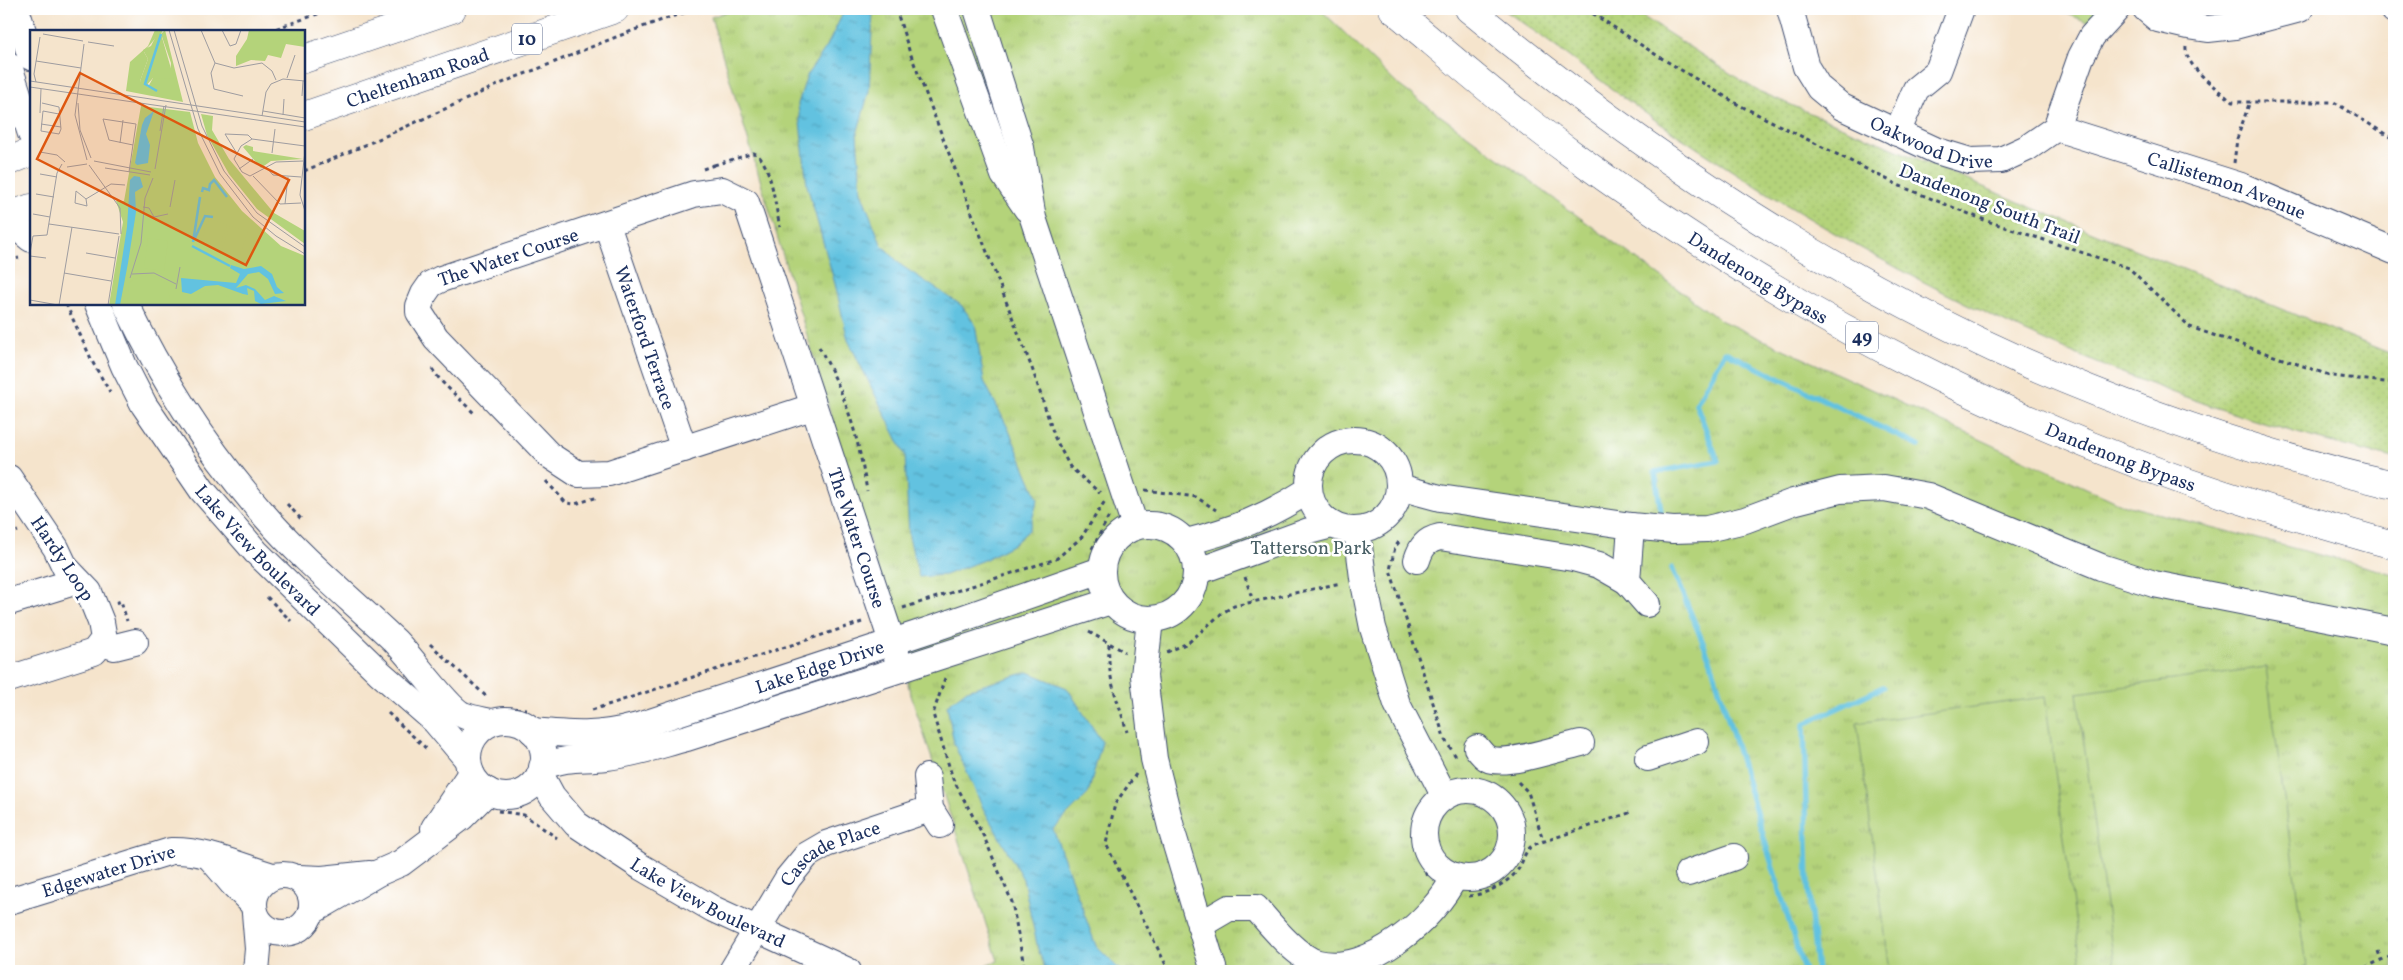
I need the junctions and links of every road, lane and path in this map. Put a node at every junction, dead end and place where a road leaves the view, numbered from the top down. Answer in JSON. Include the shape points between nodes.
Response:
{"nodes":[{"id":1,"x":16,"y":9,"type":"edge"},
{"id":2,"x":332,"y":9,"type":"edge"},
{"id":3,"x":452,"y":9,"type":"edge"},
{"id":4,"x":615,"y":9,"type":"edge"},
{"id":5,"x":697,"y":9,"type":"edge"},
{"id":6,"x":896,"y":9,"type":"edge"},
{"id":7,"x":944,"y":9,"type":"edge"},
{"id":8,"x":977,"y":9,"type":"edge"},
{"id":9,"x":1394,"y":9,"type":"edge"},
{"id":10,"x":1469,"y":9,"type":"edge"},
{"id":11,"x":1586,"y":9,"type":"edge"},
{"id":12,"x":1790,"y":9,"type":"edge"},
{"id":13,"x":1961,"y":9,"type":"edge"},
{"id":14,"x":2116,"y":9,"type":"edge"},
{"id":15,"x":2146,"y":9,"type":"edge"},
{"id":16,"x":2300,"y":9,"type":"edge"},
{"id":17,"x":2188,"y":26,"type":"junction"},
{"id":18,"x":272,"y":30,"type":"edge"},
{"id":19,"x":25,"y":58,"type":"edge"},
{"id":20,"x":305,"y":59,"type":"edge"},
{"id":21,"x":2250,"y":102,"type":"junction"},
{"id":22,"x":305,"y":116,"type":"edge"},
{"id":23,"x":30,"y":121,"type":"edge"},
{"id":24,"x":2056,"y":128,"type":"junction"},
{"id":25,"x":1896,"y":133,"type":"junction"},
{"id":26,"x":2394,"y":136,"type":"edge"},
{"id":27,"x":30,"y":152,"type":"edge"},
{"id":28,"x":9,"y":161,"type":"edge"},
{"id":29,"x":714,"y":166,"type":"dead end"},
{"id":30,"x":305,"y":171,"type":"edge"},
{"id":31,"x":696,"y":171,"type":"dead end"},
{"id":32,"x":2232,"y":183,"type":"junction"},
{"id":33,"x":30,"y":208,"type":"edge"},
{"id":34,"x":9,"y":216,"type":"edge"},
{"id":35,"x":1033,"y":218,"type":"junction"},
{"id":36,"x":9,"y":221,"type":"edge"},
{"id":37,"x":607,"y":225,"type":"junction"},
{"id":38,"x":30,"y":238,"type":"edge"},
{"id":39,"x":2394,"y":251,"type":"edge"},
{"id":40,"x":101,"y":305,"type":"edge"},
{"id":41,"x":127,"y":305,"type":"edge"},
{"id":42,"x":430,"y":366,"type":"dead end"},
{"id":43,"x":2394,"y":383,"type":"edge"},
{"id":44,"x":812,"y":407,"type":"junction"},
{"id":45,"x":483,"y":421,"type":"dead end"},
{"id":46,"x":684,"y":449,"type":"junction"},
{"id":47,"x":9,"y":478,"type":"edge"},
{"id":48,"x":544,"y":480,"type":"dead end"},
{"id":49,"x":2394,"y":485,"type":"edge"},
{"id":50,"x":1399,"y":487,"type":"junction"},
{"id":51,"x":1309,"y":490,"type":"junction"},
{"id":52,"x":603,"y":495,"type":"dead end"},
{"id":53,"x":1115,"y":495,"type":"junction"},
{"id":54,"x":286,"y":503,"type":"dead end"},
{"id":55,"x":306,"y":525,"type":"dead end"},
{"id":56,"x":1135,"y":526,"type":"junction"},
{"id":57,"x":1631,"y":526,"type":"junction"},
{"id":58,"x":1344,"y":528,"type":"junction"},
{"id":59,"x":1228,"y":530,"type":"junction"},
{"id":60,"x":1400,"y":541,"type":"dead end"},
{"id":61,"x":1186,"y":542,"type":"junction"},
{"id":62,"x":2394,"y":545,"type":"edge"},
{"id":63,"x":1417,"y":560,"type":"dead end"},
{"id":64,"x":1101,"y":570,"type":"junction"},
{"id":65,"x":1196,"y":572,"type":"junction"},
{"id":66,"x":1363,"y":578,"type":"junction"},
{"id":67,"x":77,"y":581,"type":"junction"},
{"id":68,"x":1627,"y":581,"type":"junction"},
{"id":69,"x":1111,"y":601,"type":"junction"},
{"id":70,"x":9,"y":602,"type":"edge"},
{"id":71,"x":1647,"y":604,"type":"dead end"},
{"id":72,"x":868,"y":616,"type":"junction"},
{"id":73,"x":1150,"y":619,"type":"junction"},
{"id":74,"x":1084,"y":630,"type":"dead end"},
{"id":75,"x":2394,"y":631,"type":"edge"},
{"id":76,"x":425,"y":640,"type":"dead end"},
{"id":77,"x":135,"y":642,"type":"dead end"},
{"id":78,"x":892,"y":642,"type":"junction"},
{"id":79,"x":102,"y":643,"type":"junction"},
{"id":80,"x":1109,"y":644,"type":"junction"},
{"id":81,"x":1146,"y":656,"type":"junction"},
{"id":82,"x":901,"y":669,"type":"junction"},
{"id":83,"x":948,"y":673,"type":"dead end"},
{"id":84,"x":9,"y":679,"type":"edge"},
{"id":85,"x":496,"y":710,"type":"junction"},
{"id":86,"x":532,"y":720,"type":"junction"},
{"id":87,"x":577,"y":735,"type":"junction"},
{"id":88,"x":1128,"y":736,"type":"dead end"},
{"id":89,"x":1696,"y":742,"type":"dead end"},
{"id":90,"x":1581,"y":743,"type":"dead end"},
{"id":91,"x":1468,"y":754,"type":"joint"},
{"id":92,"x":1648,"y":758,"type":"dead end"},
{"id":93,"x":541,"y":771,"type":"junction"},
{"id":94,"x":1137,"y":772,"type":"dead end"},
{"id":95,"x":927,"y":777,"type":"dead end"},
{"id":96,"x":484,"y":780,"type":"junction"},
{"id":97,"x":1517,"y":781,"type":"dead end"},
{"id":98,"x":1444,"y":795,"type":"junction"},
{"id":99,"x":1632,"y":812,"type":"dead end"},
{"id":100,"x":560,"y":824,"type":"junction"},
{"id":101,"x":1416,"y":826,"type":"dead end"},
{"id":102,"x":1543,"y":840,"type":"junction"},
{"id":103,"x":209,"y":856,"type":"junction"},
{"id":104,"x":1734,"y":857,"type":"dead end"},
{"id":105,"x":378,"y":873,"type":"junction"},
{"id":106,"x":1688,"y":873,"type":"dead end"},
{"id":107,"x":272,"y":876,"type":"junction"},
{"id":108,"x":299,"y":878,"type":"junction"},
{"id":109,"x":1451,"y":884,"type":"junction"},
{"id":110,"x":9,"y":901,"type":"edge"},
{"id":111,"x":254,"y":908,"type":"junction"},
{"id":112,"x":311,"y":912,"type":"junction"},
{"id":113,"x":1200,"y":925,"type":"junction"},
{"id":114,"x":757,"y":930,"type":"junction"},
{"id":115,"x":287,"y":933,"type":"junction"},
{"id":116,"x":2378,"y":951,"type":"dead end"},
{"id":117,"x":2394,"y":954,"type":"edge"},
{"id":118,"x":2381,"y":960,"type":"junction"},
{"id":119,"x":256,"y":971,"type":"edge"},
{"id":120,"x":264,"y":971,"type":"edge"},
{"id":121,"x":732,"y":971,"type":"edge"},
{"id":122,"x":848,"y":971,"type":"edge"},
{"id":123,"x":1025,"y":971,"type":"edge"},
{"id":124,"x":1169,"y":971,"type":"edge"},
{"id":125,"x":1214,"y":971,"type":"edge"},
{"id":126,"x":2358,"y":971,"type":"edge"}],
"edges":[{"from":1,"to":19,"type":"street"},
{"from":2,"to":18,"type":"path"},
{"from":3,"to":20,"type":"main road"},
{"from":4,"to":22,"type":"main road","name":"Cheltenham Road","number":"10"},
{"from":5,"to":30,"type":"path","via":[[520,76]]},
{"from":6,"to":53,"type":"path","via":[[908,50],[1033,372],[1054,438],[1070,467],[1099,493]]},
{"from":7,"to":35,"type":"street","via":[[1004,175]]},
{"from":8,"to":35,"type":"street","via":[[1021,148]]},
{"from":9,"to":62,"type":"main road","name":"Dandenong Bypass","number":"49","via":[[1572,154],[1656,212],[1747,271],[1923,370],[1997,407],[2167,476]]},
{"from":10,"to":49,"type":"main road","via":[[1590,105],[1683,170],[1766,224],[1933,318],[2024,362],[2191,426],[2270,452]]},
{"from":11,"to":43,"type":"path","name":"Dandenong South Trail","via":[[1739,105],[1900,186],[1987,221],[2129,268],[2190,327],[2332,376]]},
{"from":12,"to":25,"type":"street","name":"Oakwood Drive","via":[[1806,67],[1819,88],[1842,108]]},
{"from":13,"to":25,"type":"street","via":[[1938,71],[1916,89]]},
{"from":14,"to":24,"type":"street","via":[[2092,36],[2081,57]]},
{"from":15,"to":17,"type":"street","via":[[2158,19]]},
{"from":16,"to":17,"type":"street","via":[[2234,26],[2208,29]]},
{"from":17,"to":21,"type":"path","via":[[2185,52],[2198,73],[2232,102]]},
{"from":19,"to":23,"type":"street"},
{"from":21,"to":26,"type":"path","via":[[2334,102],[2390,137]]},
{"from":21,"to":32,"type":"path","via":[[2237,139]]},
{"from":24,"to":25,"type":"street","name":"Oakwood Drive","via":[[2027,148],[2001,160],[1970,161]]},
{"from":24,"to":32,"type":"street","name":"Callistemon Avenue"},
{"from":27,"to":28,"type":"main road"},
{"from":29,"to":31,"type":"path"},
{"from":32,"to":39,"type":"street","name":"Callistemon Avenue"},
{"from":33,"to":34,"type":"main road"},
{"from":35,"to":53,"type":"street"},
{"from":36,"to":38,"type":"street"},
{"from":37,"to":44,"type":"street","name":"The Water Course","via":[[694,194],[722,190],[746,202]]},
{"from":37,"to":46,"type":"street","name":"Waterford Terrace"},
{"from":37,"to":46,"type":"street","name":"The Water Course","via":[[431,284],[419,312],[436,338],[542,448],[578,474],[609,473]]},
{"from":40,"to":96,"type":"street","name":"Lake View Boulevard","via":[[124,366],[144,404],[202,490],[256,552],[380,673],[429,714]]},
{"from":41,"to":85,"type":"street","name":"Lake View Boulevard","via":[[205,440],[266,517],[414,660],[451,707],[462,715]]},
{"from":42,"to":45,"type":"path"},
{"from":44,"to":46,"type":"street","name":"The Water Course"},
{"from":44,"to":72,"type":"street","name":"The Water Course"},
{"from":47,"to":67,"type":"street","name":"Hardy Loop"},
{"from":48,"to":52,"type":"path","via":[[566,503],[575,504]]},
{"from":50,"to":51,"type":"street","via":[[1391,460],[1381,449],[1353,440],[1338,443],[1316,462],[1310,475]]},
{"from":50,"to":57,"type":"street","via":[[1440,498]]},
{"from":50,"to":58,"type":"street","via":[[1396,500],[1382,520],[1370,527]]},
{"from":51,"to":58,"type":"street","via":[[1318,512]]},
{"from":51,"to":59,"type":"street","via":[[1252,522]]},
{"from":53,"to":56,"type":"street"},
{"from":53,"to":59,"type":"path","via":[[1149,489],[1196,497],[1218,512]]},
{"from":53,"to":72,"type":"path","via":[[1081,538],[1056,559]]},
{"from":54,"to":55,"type":"path"},
{"from":56,"to":61,"type":"street","via":[[1163,526]]},
{"from":56,"to":64,"type":"street","via":[[1111,543]]},
{"from":57,"to":68,"type":"street"},
{"from":57,"to":75,"type":"street","via":[[1708,529],[1840,490],[1884,488],[1928,496],[2101,567],[2154,584]]},
{"from":58,"to":65,"type":"street","via":[[1294,536]]},
{"from":58,"to":66,"type":"street"},
{"from":59,"to":61,"type":"street"},
{"from":60,"to":91,"type":"path","via":[[1395,546],[1390,570],[1445,740],[1453,755]]},
{"from":61,"to":65,"type":"street","via":[[1192,550]]},
{"from":63,"to":68,"type":"street","via":[[1420,548],[1430,539],[1440,537],[1574,558],[1599,565]]},
{"from":64,"to":69,"type":"street","via":[[1103,586]]},
{"from":64,"to":78,"type":"street","name":"Lake Edge Drive"},
{"from":65,"to":73,"type":"street","via":[[1195,584],[1183,605],[1162,617]]},
{"from":66,"to":81,"type":"path","via":[[1234,606],[1188,643],[1166,653]]},
{"from":66,"to":98,"type":"street","via":[[1373,628],[1397,704]]},
{"from":67,"to":70,"type":"street"},
{"from":67,"to":79,"type":"street","name":"Hardy Loop","via":[[88,592],[97,609],[103,630]]},
{"from":68,"to":71,"type":"street"},
{"from":69,"to":73,"type":"street","via":[[1135,617]]},
{"from":69,"to":82,"type":"street","name":"Lake Edge Drive"},
{"from":72,"to":78,"type":"street","name":"The Water Course"},
{"from":72,"to":87,"type":"path","via":[[577,715]]},
{"from":73,"to":81,"type":"street"},
{"from":74,"to":80,"type":"path"},
{"from":76,"to":85,"type":"path"},
{"from":77,"to":79,"type":"street","via":[[116,647]]},
{"from":78,"to":82,"type":"street","name":"The Water Course"},
{"from":78,"to":87,"type":"street","name":"Lake Edge Drive","via":[[638,726]]},
{"from":79,"to":84,"type":"street","via":[[94,652]]},
{"from":80,"to":81,"type":"path","via":[[1129,655]]},
{"from":80,"to":88,"type":"path","via":[[1112,687]]},
{"from":81,"to":113,"type":"street","via":[[1144,676],[1154,759]]},
{"from":82,"to":93,"type":"street","name":"Lake Edge Drive","via":[[649,748],[606,757],[568,758]]},
{"from":83,"to":123,"type":"path","via":[[932,714],[953,779],[984,837],[1012,902]]},
{"from":85,"to":86,"type":"path"},
{"from":85,"to":86,"type":"street","via":[[514,721]]},
{"from":85,"to":96,"type":"street","via":[[469,748]]},
{"from":86,"to":87,"type":"street","name":"Lake Edge Drive"},
{"from":86,"to":93,"type":"street","via":[[542,748]]},
{"from":89,"to":92,"type":"street"},
{"from":90,"to":91,"type":"street","via":[[1533,756],[1492,760]]},
{"from":93,"to":96,"type":"street","via":[[533,784],[522,791]]},
{"from":93,"to":100,"type":"street","name":"Lake View Boulevard"},
{"from":94,"to":124,"type":"path","via":[[1115,804],[1106,844]]},
{"from":95,"to":114,"type":"street","name":"Cascade Place","via":[[935,817],[816,848],[798,864]]},
{"from":96,"to":100,"type":"street","name":"Lake View Boulevard"},
{"from":96,"to":105,"type":"street","via":[[462,817],[401,863]]},
{"from":97,"to":102,"type":"path","via":[[1528,792]]},
{"from":98,"to":109,"type":"street","via":[[1433,805],[1423,830],[1430,858]]},
{"from":98,"to":109,"type":"street","via":[[1473,789],[1496,800],[1511,818],[1511,844],[1496,868],[1482,876]]},
{"from":99,"to":102,"type":"path"},
{"from":100,"to":114,"type":"street","name":"Lake View Boulevard"},
{"from":101,"to":109,"type":"path","via":[[1414,841],[1427,877]]},
{"from":102,"to":109,"type":"path","via":[[1526,850],[1518,871],[1500,885],[1471,896]]},
{"from":103,"to":107,"type":"street","name":"Edgewater Drive"},
{"from":103,"to":110,"type":"street","name":"Edgewater Drive","via":[[191,851],[171,851]]},
{"from":103,"to":111,"type":"street"},
{"from":104,"to":106,"type":"street"},
{"from":105,"to":108,"type":"street","via":[[339,878]]},
{"from":105,"to":112,"type":"street"},
{"from":107,"to":108,"type":"street","via":[[281,874]]},
{"from":107,"to":111,"type":"street","via":[[259,887]]},
{"from":108,"to":112,"type":"street","via":[[309,890],[313,905]]},
{"from":109,"to":113,"type":"street","via":[[1418,924],[1376,955],[1348,965],[1318,963],[1288,944],[1256,908],[1229,908]]},
{"from":111,"to":115,"type":"street","via":[[267,929]]},
{"from":111,"to":119,"type":"street","via":[[258,949]]},
{"from":112,"to":115,"type":"street","via":[[302,926]]},
{"from":113,"to":125,"type":"street"},
{"from":114,"to":121,"type":"street","name":"Cascade Place"},
{"from":114,"to":122,"type":"street","name":"Lake View Boulevard"},
{"from":115,"to":120,"type":"street"},
{"from":116,"to":118,"type":"path"},
{"from":117,"to":118,"type":"path"},
{"from":118,"to":126,"type":"path"}]}
